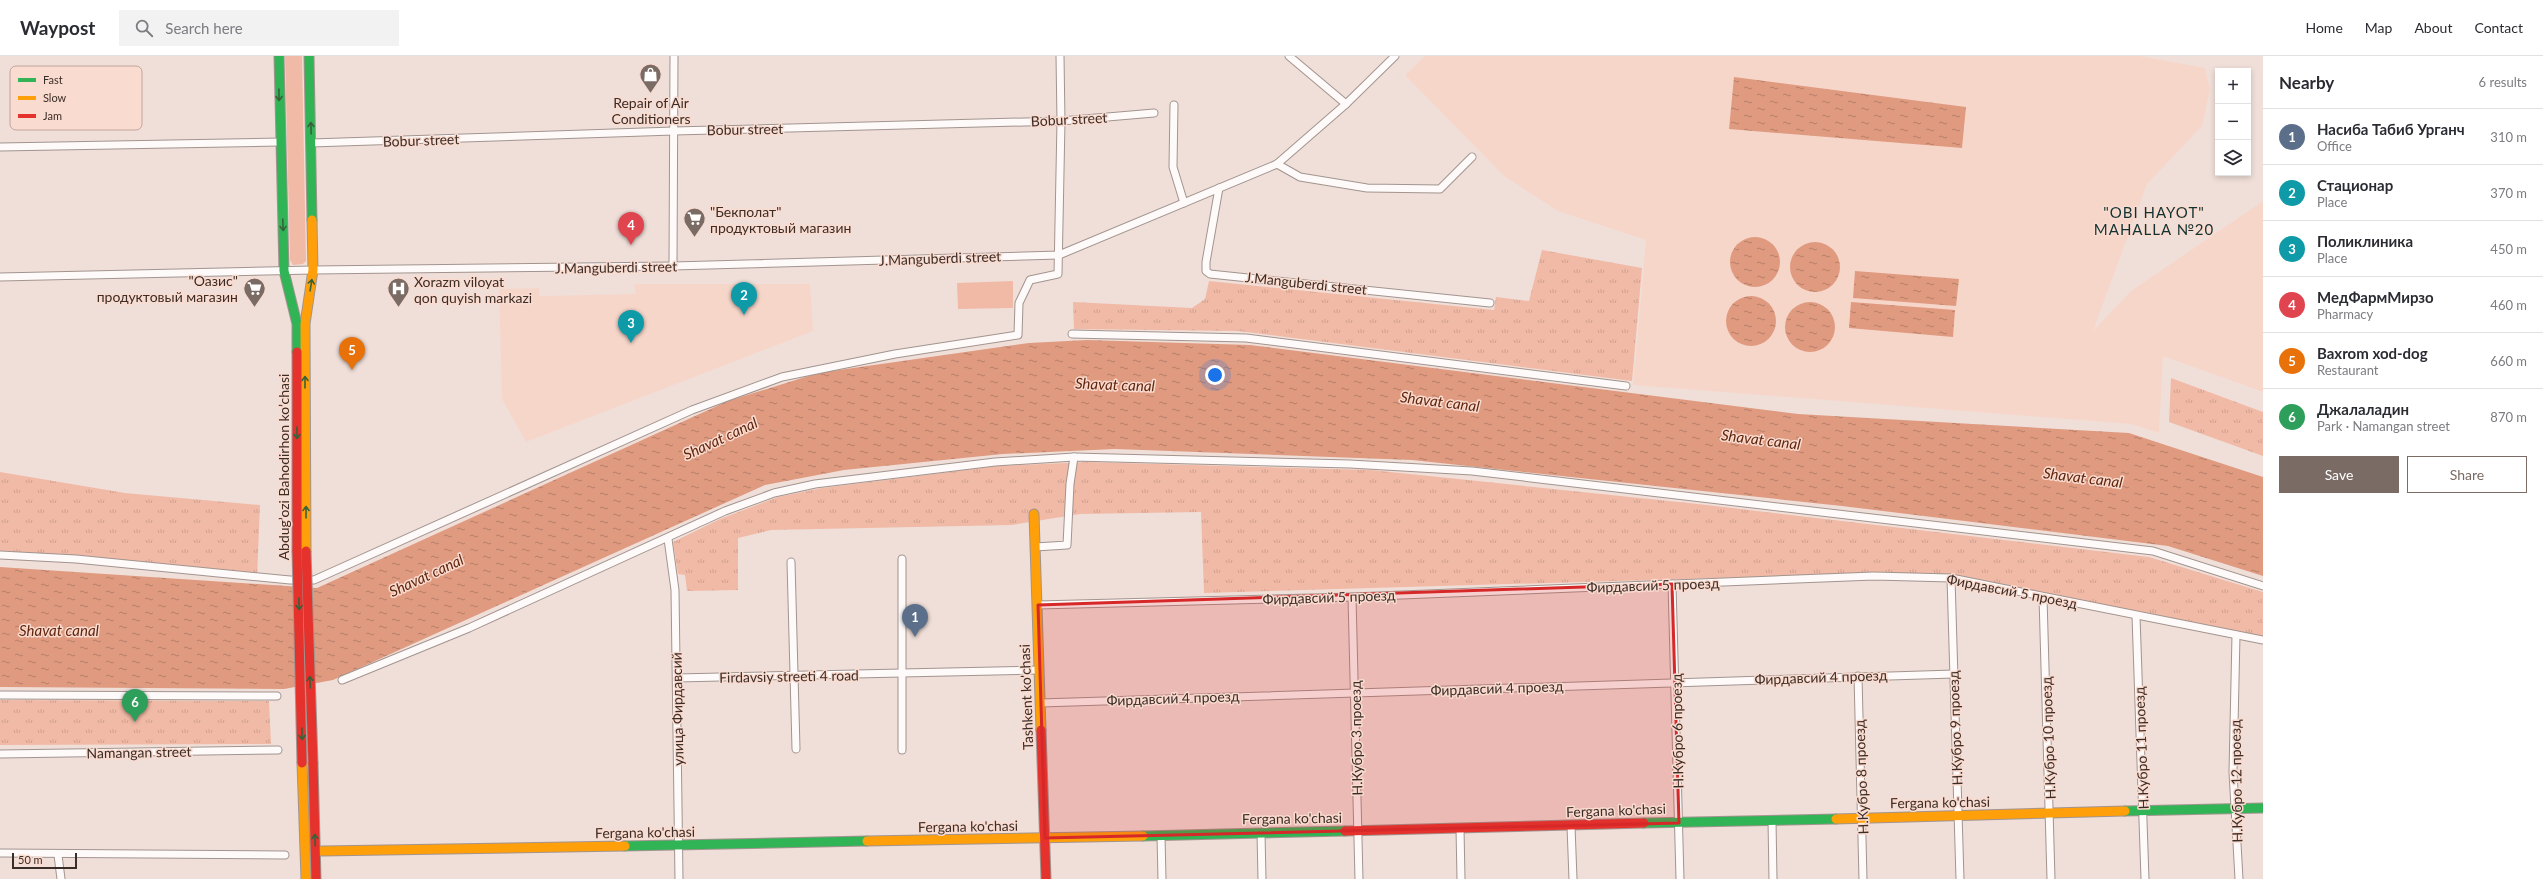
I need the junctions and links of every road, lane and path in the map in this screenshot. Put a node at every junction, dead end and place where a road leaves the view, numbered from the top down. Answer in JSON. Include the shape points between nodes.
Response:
{"nodes":[{"id":1,"x":279,"y":56,"type":"edge"},
{"id":2,"x":310,"y":56,"type":"edge"},
{"id":3,"x":674,"y":56,"type":"edge"},
{"id":4,"x":1060,"y":56,"type":"edge"},
{"id":5,"x":1289,"y":56,"type":"edge"},
{"id":6,"x":1384,"y":56,"type":"edge"},
{"id":7,"x":1395,"y":56,"type":"edge"},
{"id":8,"x":1384,"y":65,"type":"junction"},
{"id":9,"x":1346,"y":104,"type":"junction"},
{"id":10,"x":1174,"y":105,"type":"dead end"},
{"id":11,"x":1154,"y":113,"type":"dead end"},
{"id":12,"x":1061,"y":121,"type":"junction"},
{"id":13,"x":674,"y":131,"type":"junction"},
{"id":14,"x":280,"y":142,"type":"junction"},
{"id":15,"x":311,"y":143,"type":"junction"},
{"id":16,"x":0,"y":147,"type":"edge"},
{"id":17,"x":1472,"y":157,"type":"dead end"},
{"id":18,"x":1276,"y":164,"type":"junction"},
{"id":19,"x":1219,"y":188,"type":"junction"},
{"id":20,"x":1184,"y":203,"type":"junction"},
{"id":21,"x":1059,"y":255,"type":"junction"},
{"id":22,"x":673,"y":266,"type":"junction"},
{"id":23,"x":313,"y":270,"type":"junction"},
{"id":24,"x":284,"y":271,"type":"junction"},
{"id":25,"x":0,"y":277,"type":"edge"},
{"id":26,"x":1490,"y":303,"type":"dead end"},
{"id":27,"x":1072,"y":334,"type":"dead end"},
{"id":28,"x":1626,"y":386,"type":"dead end"},
{"id":29,"x":1074,"y":457,"type":"junction"},
{"id":30,"x":1034,"y":514,"type":"dead end"},
{"id":31,"x":668,"y":539,"type":"junction"},
{"id":32,"x":1035,"y":547,"type":"junction"},
{"id":33,"x":302,"y":551,"type":"junction"},
{"id":34,"x":0,"y":555,"type":"edge"},
{"id":35,"x":902,"y":559,"type":"dead end"},
{"id":36,"x":791,"y":562,"type":"dead end"},
{"id":37,"x":1951,"y":578,"type":"junction"},
{"id":38,"x":1672,"y":584,"type":"junction"},
{"id":39,"x":2263,"y":586,"type":"edge"},
{"id":40,"x":1352,"y":597,"type":"junction"},
{"id":41,"x":2043,"y":597,"type":"junction"},
{"id":42,"x":1038,"y":605,"type":"junction"},
{"id":43,"x":2136,"y":616,"type":"junction"},
{"id":44,"x":2236,"y":635,"type":"junction"},
{"id":45,"x":2263,"y":640,"type":"edge"},
{"id":46,"x":1039,"y":670,"type":"junction"},
{"id":47,"x":902,"y":674,"type":"junction"},
{"id":48,"x":1954,"y":674,"type":"junction"},
{"id":49,"x":795,"y":676,"type":"junction"},
{"id":50,"x":1858,"y":676,"type":"junction"},
{"id":51,"x":676,"y":678,"type":"junction"},
{"id":52,"x":342,"y":680,"type":"dead end"},
{"id":53,"x":1676,"y":682,"type":"junction"},
{"id":54,"x":1356,"y":692,"type":"junction"},
{"id":55,"x":0,"y":695,"type":"edge"},
{"id":56,"x":277,"y":696,"type":"dead end"},
{"id":57,"x":1040,"y":702,"type":"junction"},
{"id":58,"x":796,"y":749,"type":"dead end"},
{"id":59,"x":278,"y":750,"type":"dead end"},
{"id":60,"x":902,"y":750,"type":"dead end"},
{"id":61,"x":0,"y":754,"type":"edge"},
{"id":62,"x":2237,"y":808,"type":"junction"},
{"id":63,"x":2263,"y":808,"type":"edge"},
{"id":64,"x":2144,"y":811,"type":"junction"},
{"id":65,"x":2050,"y":813,"type":"junction"},
{"id":66,"x":1958,"y":816,"type":"junction"},
{"id":67,"x":1862,"y":818,"type":"junction"},
{"id":68,"x":1772,"y":820,"type":"junction"},
{"id":69,"x":1679,"y":823,"type":"junction"},
{"id":70,"x":1571,"y":826,"type":"junction"},
{"id":71,"x":1460,"y":828,"type":"junction"},
{"id":72,"x":1358,"y":831,"type":"junction"},
{"id":73,"x":1261,"y":833,"type":"junction"},
{"id":74,"x":1161,"y":836,"type":"junction"},
{"id":75,"x":1045,"y":838,"type":"junction"},
{"id":76,"x":679,"y":845,"type":"junction"},
{"id":77,"x":322,"y":851,"type":"dead end"},
{"id":78,"x":0,"y":853,"type":"edge"},
{"id":79,"x":58,"y":855,"type":"junction"},
{"id":80,"x":285,"y":855,"type":"dead end"},
{"id":81,"x":62,"y":879,"type":"edge"},
{"id":82,"x":306,"y":879,"type":"edge"},
{"id":83,"x":316,"y":879,"type":"edge"},
{"id":84,"x":678,"y":879,"type":"edge"},
{"id":85,"x":1046,"y":879,"type":"edge"},
{"id":86,"x":1162,"y":879,"type":"edge"},
{"id":87,"x":1262,"y":879,"type":"edge"},
{"id":88,"x":1359,"y":879,"type":"edge"},
{"id":89,"x":1462,"y":879,"type":"edge"},
{"id":90,"x":1573,"y":879,"type":"edge"},
{"id":91,"x":1680,"y":879,"type":"edge"},
{"id":92,"x":1773,"y":879,"type":"edge"},
{"id":93,"x":1863,"y":879,"type":"edge"},
{"id":94,"x":1960,"y":879,"type":"edge"},
{"id":95,"x":2051,"y":879,"type":"edge"},
{"id":96,"x":2145,"y":879,"type":"edge"},
{"id":97,"x":2239,"y":879,"type":"edge"}],
"edges":[{"from":1,"to":14,"type":"street","name":"Abdug’ozi Bahodirhon ko’chasi","one_way":true},
{"from":15,"to":2,"type":"street","name":"Abdug’ozi Bahodirhon ko’chasi","one_way":true},
{"from":3,"to":13,"type":"street"},
{"from":4,"to":12,"type":"street"},
{"from":5,"to":9,"type":"street"},
{"from":6,"to":8,"type":"street"},
{"from":7,"to":8,"type":"street","name":"J.Manguberdi street"},
{"from":8,"to":9,"type":"street","name":"J.Manguberdi street"},
{"from":9,"to":18,"type":"street","name":"J.Manguberdi street"},
{"from":10,"to":20,"type":"street","via":[[1173,167]]},
{"from":11,"to":12,"type":"street","name":"Bobur street"},
{"from":12,"to":13,"type":"street","name":"Bobur street"},
{"from":12,"to":21,"type":"street"},
{"from":13,"to":15,"type":"street","name":"Bobur street"},
{"from":13,"to":22,"type":"street"},
{"from":14,"to":16,"type":"street"},
{"from":14,"to":24,"type":"street","name":"Abdug’ozi Bahodirhon ko’chasi","one_way":true},
{"from":15,"to":23,"type":"street","name":"Abdug’ozi Bahodirhon ko’chasi"},
{"from":17,"to":18,"type":"street","via":[[1440,189],[1367,188],[1300,177]]},
{"from":18,"to":19,"type":"street","name":"J.Manguberdi street"},
{"from":19,"to":20,"type":"street","name":"J.Manguberdi street"},
{"from":19,"to":26,"type":"street","name":"J.Manguberdi street","via":[[1206,262],[1206,271],[1210,274]]},
{"from":20,"to":21,"type":"street","name":"J.Manguberdi street"},
{"from":21,"to":22,"type":"street","name":"J.Manguberdi street"},
{"from":21,"to":34,"type":"street","via":[[1058,274],[1030,280],[1019,303],[1018,335],[895,354],[782,377],[692,410],[314,580],[290,580],[76,559]]},
{"from":22,"to":23,"type":"street","name":"J.Manguberdi street"},
{"from":23,"to":24,"type":"street","name":"J.Manguberdi street"},
{"from":33,"to":23,"type":"street","name":"Abdug’ozi Bahodirhon ko’chasi","one_way":true,"via":[[305,324]]},
{"from":24,"to":25,"type":"street","name":"J.Manguberdi street"},
{"from":24,"to":33,"type":"street","name":"Abdug’ozi Bahodirhon ko’chasi","one_way":true,"via":[[297,324]]},
{"from":27,"to":28,"type":"street","via":[[1246,338]]},
{"from":29,"to":31,"type":"street","via":[[995,462],[815,484],[774,493],[725,511]]},
{"from":29,"to":32,"type":"street","via":[[1067,544]]},
{"from":29,"to":39,"type":"street","via":[[1350,464],[1472,471],[2153,551]]},
{"from":30,"to":32,"type":"street","name":"Tashkent ko'chasi"},
{"from":31,"to":51,"type":"street","name":"улица Фирдавсий","via":[[676,590]]},
{"from":31,"to":52,"type":"street","via":[[598,567],[469,628]]},
{"from":32,"to":42,"type":"street","name":"Tashkent ko'chasi"},
{"from":33,"to":82,"type":"street","name":"Abdug’ozi Bahodirhon ko’chasi","one_way":true,"bridge":true,"via":[[302,763]]},
{"from":83,"to":33,"type":"street","name":"Abdug’ozi Bahodirhon ko’chasi","one_way":true,"bridge":true},
{"from":35,"to":47,"type":"street"},
{"from":36,"to":49,"type":"street"},
{"from":37,"to":38,"type":"street","name":"Фирдавсий 5 проезд","via":[[1874,576]]},
{"from":37,"to":41,"type":"street","name":"Фирдавсий 5 проезд"},
{"from":37,"to":48,"type":"street","name":"Н.Кубро 9 проезд"},
{"from":38,"to":40,"type":"street","name":"Фирдавсий 5 проезд"},
{"from":38,"to":53,"type":"street","name":"Н.Кубро 6 проезд"},
{"from":40,"to":42,"type":"street","name":"Фирдавсий 5 проезд"},
{"from":40,"to":54,"type":"street","name":"Н.Кубро 3 проезд"},
{"from":41,"to":43,"type":"street","name":"Фирдавсий 5 проезд"},
{"from":41,"to":65,"type":"street","name":"Н.Кубро 10 проезд"},
{"from":42,"to":46,"type":"street","name":"Tashkent ko'chasi"},
{"from":43,"to":44,"type":"street","name":"Фирдавсий 5 проезд"},
{"from":43,"to":64,"type":"street","name":"Н.Кубро 11 проезд"},
{"from":44,"to":45,"type":"street","name":"Фирдавсий 5 проезд"},
{"from":44,"to":62,"type":"street","name":"Н.Кубро 12 проезд","via":[[2233,772]]},
{"from":46,"to":47,"type":"street","name":"Firdavsiy streeti 4 road"},
{"from":46,"to":57,"type":"street","name":"Tashkent ko'chasi"},
{"from":47,"to":49,"type":"street","name":"Firdavsiy streeti 4 road"},
{"from":47,"to":60,"type":"street"},
{"from":48,"to":50,"type":"street","name":"Фирдавсий 4 проезд"},
{"from":48,"to":66,"type":"street","name":"Н.Кубро 9 проезд"},
{"from":49,"to":51,"type":"street","name":"Firdavsiy streeti 4 road"},
{"from":49,"to":58,"type":"street"},
{"from":50,"to":53,"type":"street","name":"Фирдавсий 4 проезд"},
{"from":50,"to":67,"type":"street","name":"Н.Кубро 8 проезд"},
{"from":51,"to":76,"type":"street","name":"улица Фирдавсий"},
{"from":53,"to":54,"type":"street","name":"Фирдавсий 4 проезд"},
{"from":53,"to":69,"type":"street","name":"Н.Кубро 6 проезд"},
{"from":54,"to":57,"type":"street","name":"Фирдавсий 4 проезд"},
{"from":54,"to":72,"type":"street","name":"Н.Кубро 3 проезд"},
{"from":55,"to":56,"type":"street"},
{"from":57,"to":75,"type":"street","name":"Tashkent ko'chasi"},
{"from":59,"to":61,"type":"street","name":"Namangan street"},
{"from":62,"to":63,"type":"street","name":"Fergana ko'chasi"},
{"from":62,"to":64,"type":"street","name":"Fergana ko'chasi"},
{"from":62,"to":97,"type":"street","name":"Н.Кубро 12 проезд"},
{"from":64,"to":65,"type":"street","name":"Fergana ko'chasi"},
{"from":64,"to":96,"type":"street","name":"Н.Кубро 11 проезд"},
{"from":65,"to":66,"type":"street","name":"Fergana ko'chasi"},
{"from":65,"to":95,"type":"street","name":"Н.Кубро 10 проезд"},
{"from":66,"to":67,"type":"street","name":"Fergana ko'chasi"},
{"from":66,"to":94,"type":"street","name":"Н.Кубро 9 проезд"},
{"from":67,"to":68,"type":"street","name":"Fergana ko'chasi"},
{"from":67,"to":93,"type":"street","name":"Н.Кубро 8 проезд"},
{"from":68,"to":69,"type":"street","name":"Fergana ko'chasi"},
{"from":68,"to":92,"type":"street"},
{"from":69,"to":70,"type":"street","name":"Fergana ko'chasi"},
{"from":69,"to":91,"type":"street","name":"Н.Кубро 6 проезд"},
{"from":70,"to":71,"type":"street","name":"Fergana ko'chasi"},
{"from":70,"to":90,"type":"street"},
{"from":71,"to":72,"type":"street","name":"Fergana ko'chasi"},
{"from":71,"to":89,"type":"street"},
{"from":72,"to":73,"type":"street","name":"Fergana ko'chasi"},
{"from":72,"to":88,"type":"street","name":"Н.Кубро 3 проезд"},
{"from":73,"to":74,"type":"street","name":"Fergana ko'chasi"},
{"from":73,"to":87,"type":"street"},
{"from":74,"to":75,"type":"street","name":"Fergana ko'chasi"},
{"from":74,"to":86,"type":"street"},
{"from":75,"to":76,"type":"street","name":"Fergana ko'chasi"},
{"from":75,"to":85,"type":"street","name":"Tashkent ko'chasi"},
{"from":76,"to":77,"type":"street","name":"Fergana ko'chasi"},
{"from":76,"to":84,"type":"street","name":"улица Фирдавсий"},
{"from":78,"to":79,"type":"street"},
{"from":79,"to":80,"type":"street"},
{"from":79,"to":81,"type":"street"}]}
